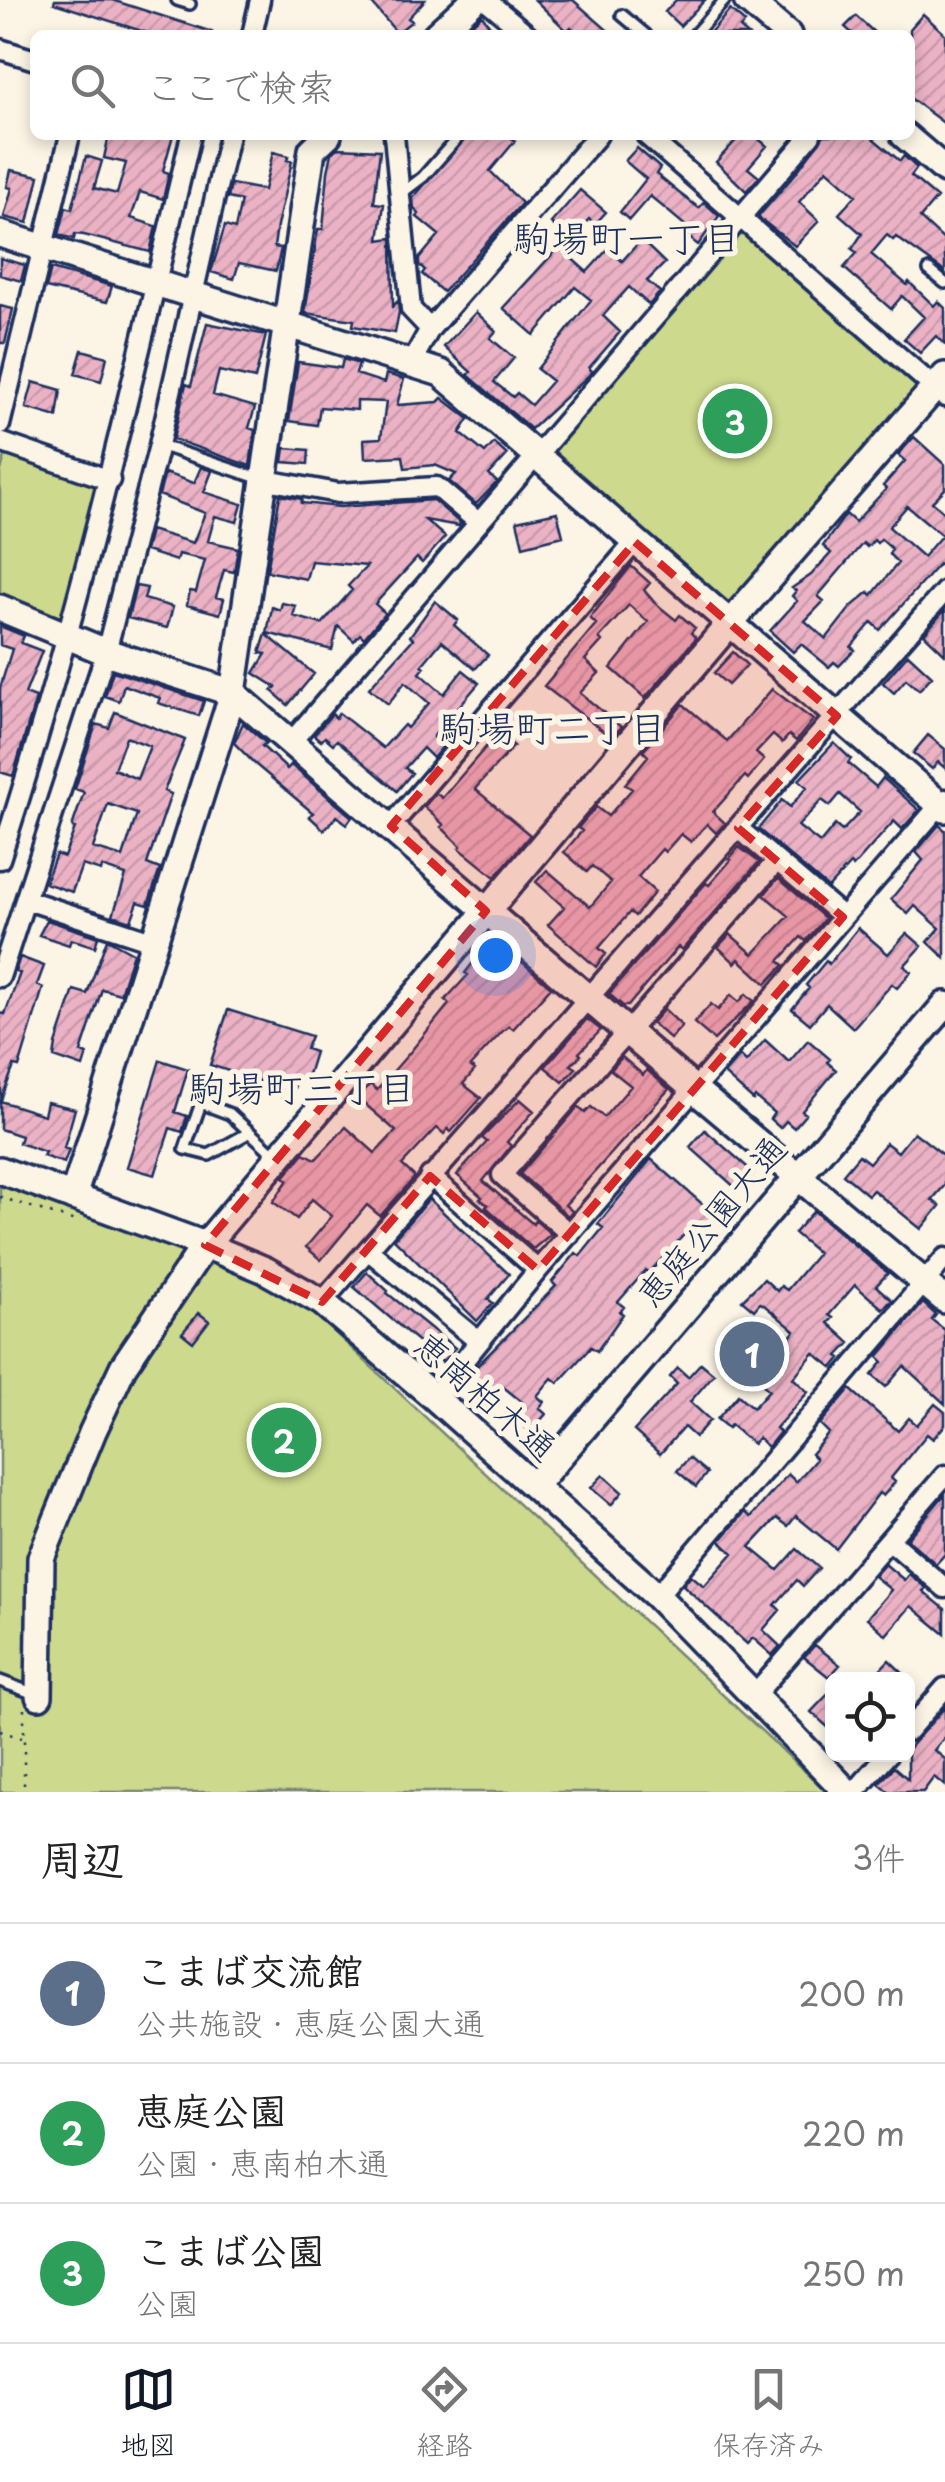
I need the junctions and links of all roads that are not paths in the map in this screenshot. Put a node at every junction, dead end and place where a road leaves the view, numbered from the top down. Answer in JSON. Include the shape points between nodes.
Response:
{"nodes":[{"id":1,"x":178,"y":0,"type":"edge"},
{"id":2,"x":260,"y":0,"type":"edge"},
{"id":3,"x":474,"y":0,"type":"edge"},
{"id":4,"x":486,"y":0,"type":"edge"},
{"id":5,"x":725,"y":0,"type":"edge"},
{"id":6,"x":747,"y":0,"type":"edge"},
{"id":7,"x":190,"y":4,"type":"dead end"},
{"id":8,"x":622,"y":15,"type":"dead end"},
{"id":9,"x":253,"y":30,"type":"edge"},
{"id":10,"x":441,"y":30,"type":"edge"},
{"id":11,"x":522,"y":30,"type":"edge"},
{"id":12,"x":640,"y":30,"type":"edge"},
{"id":13,"x":698,"y":30,"type":"edge"},
{"id":14,"x":782,"y":30,"type":"edge"},
{"id":15,"x":0,"y":48,"type":"edge"},
{"id":16,"x":30,"y":58,"type":"edge"},
{"id":17,"x":69,"y":140,"type":"edge"},
{"id":18,"x":189,"y":140,"type":"edge"},
{"id":19,"x":228,"y":140,"type":"edge"},
{"id":20,"x":323,"y":140,"type":"edge"},
{"id":21,"x":395,"y":140,"type":"edge"},
{"id":22,"x":456,"y":140,"type":"edge"},
{"id":23,"x":594,"y":140,"type":"edge"},
{"id":24,"x":652,"y":140,"type":"edge"},
{"id":25,"x":807,"y":140,"type":"edge"},
{"id":26,"x":910,"y":140,"type":"edge"},
{"id":27,"x":945,"y":170,"type":"edge"},
{"id":28,"x":400,"y":194,"type":"junction"},
{"id":29,"x":740,"y":220,"type":"junction"},
{"id":30,"x":0,"y":234,"type":"edge"},
{"id":31,"x":42,"y":248,"type":"junction"},
{"id":32,"x":930,"y":270,"type":"dead end"},
{"id":33,"x":945,"y":283,"type":"edge"},
{"id":34,"x":155,"y":284,"type":"junction"},
{"id":35,"x":193,"y":295,"type":"junction"},
{"id":36,"x":287,"y":324,"type":"junction"},
{"id":37,"x":430,"y":329,"type":"junction"},
{"id":38,"x":411,"y":363,"type":"junction"},
{"id":39,"x":942,"y":387,"type":"edge"},
{"id":40,"x":0,"y":425,"type":"edge"},
{"id":41,"x":0,"y":442,"type":"edge"},
{"id":42,"x":160,"y":445,"type":"junction"},
{"id":43,"x":538,"y":456,"type":"junction"},
{"id":44,"x":110,"y":480,"type":"junction"},
{"id":45,"x":266,"y":480,"type":"junction"},
{"id":46,"x":478,"y":523,"type":"junction"},
{"id":47,"x":635,"y":542,"type":"junction"},
{"id":48,"x":945,"y":591,"type":"edge"},
{"id":49,"x":0,"y":608,"type":"edge"},
{"id":50,"x":730,"y":623,"type":"junction"},
{"id":51,"x":66,"y":637,"type":"junction"},
{"id":52,"x":106,"y":652,"type":"junction"},
{"id":53,"x":233,"y":692,"type":"junction"},
{"id":54,"x":837,"y":716,"type":"junction"},
{"id":55,"x":292,"y":740,"type":"junction"},
{"id":56,"x":943,"y":804,"type":"edge"},
{"id":57,"x":390,"y":826,"type":"junction"},
{"id":58,"x":738,"y":828,"type":"junction"},
{"id":59,"x":0,"y":858,"type":"edge"},
{"id":60,"x":776,"y":862,"type":"junction"},
{"id":61,"x":26,"y":900,"type":"junction"},
{"id":62,"x":486,"y":911,"type":"junction"},
{"id":63,"x":843,"y":917,"type":"junction"},
{"id":64,"x":155,"y":942,"type":"junction"},
{"id":65,"x":0,"y":978,"type":"edge"},
{"id":66,"x":587,"y":997,"type":"junction"},
{"id":67,"x":945,"y":1006,"type":"edge"},
{"id":68,"x":627,"y":1030,"type":"junction"},
{"id":69,"x":695,"y":1090,"type":"junction"},
{"id":70,"x":250,"y":1132,"type":"junction"},
{"id":71,"x":278,"y":1158,"type":"junction"},
{"id":72,"x":0,"y":1170,"type":"edge"},
{"id":73,"x":798,"y":1175,"type":"junction"},
{"id":74,"x":430,"y":1176,"type":"junction"},
{"id":75,"x":73,"y":1197,"type":"junction"},
{"id":76,"x":570,"y":1234,"type":"junction"},
{"id":77,"x":204,"y":1245,"type":"junction"},
{"id":78,"x":368,"y":1250,"type":"junction"},
{"id":79,"x":945,"y":1258,"type":"edge"},
{"id":80,"x":538,"y":1270,"type":"junction"},
{"id":81,"x":924,"y":1282,"type":"junction"},
{"id":82,"x":945,"y":1300,"type":"edge"},
{"id":83,"x":322,"y":1302,"type":"junction"},
{"id":84,"x":478,"y":1342,"type":"junction"},
{"id":85,"x":434,"y":1396,"type":"junction"},
{"id":86,"x":945,"y":1475,"type":"edge"},
{"id":87,"x":534,"y":1486,"type":"junction"},
{"id":88,"x":890,"y":1540,"type":"junction"},
{"id":89,"x":945,"y":1588,"type":"edge"},
{"id":90,"x":657,"y":1596,"type":"junction"},
{"id":91,"x":0,"y":1681,"type":"edge"},
{"id":92,"x":945,"y":1688,"type":"edge"},
{"id":93,"x":39,"y":1696,"type":"joint"},
{"id":94,"x":754,"y":1696,"type":"junction"},
{"id":95,"x":915,"y":1724,"type":"edge"},
{"id":96,"x":881,"y":1762,"type":"edge"},
{"id":97,"x":847,"y":1792,"type":"edge"},
{"id":98,"x":855,"y":1792,"type":"edge"}],
"edges":[{"from":1,"to":7,"type":"lane"},
{"from":2,"to":9,"type":"street"},
{"from":3,"to":10,"type":"street"},
{"from":4,"to":11,"type":"street"},
{"from":5,"to":13,"type":"lane"},
{"from":6,"to":14,"type":"street"},
{"from":8,"to":12,"type":"lane"},
{"from":15,"to":16,"type":"street"},
{"from":17,"to":31,"type":"street"},
{"from":18,"to":34,"type":"street"},
{"from":19,"to":35,"type":"street"},
{"from":20,"to":36,"type":"street","via":[[312,150]]},
{"from":21,"to":28,"type":"street"},
{"from":22,"to":28,"type":"lane"},
{"from":23,"to":37,"type":"street"},
{"from":24,"to":29,"type":"street"},
{"from":25,"to":29,"type":"street"},
{"from":26,"to":27,"type":"street"},
{"from":28,"to":37,"type":"street","via":[[412,309]]},
{"from":29,"to":39,"type":"street"},
{"from":29,"to":43,"type":"street"},
{"from":30,"to":31,"type":"street"},
{"from":31,"to":34,"type":"street"},
{"from":31,"to":40,"type":"street"},
{"from":32,"to":33,"type":"lane"},
{"from":34,"to":35,"type":"street"},
{"from":34,"to":44,"type":"street"},
{"from":35,"to":36,"type":"street"},
{"from":35,"to":42,"type":"street"},
{"from":36,"to":38,"type":"street"},
{"from":36,"to":45,"type":"street"},
{"from":37,"to":38,"type":"street"},
{"from":38,"to":43,"type":"street","via":[[442,373]]},
{"from":39,"to":50,"type":"street"},
{"from":41,"to":44,"type":"street"},
{"from":42,"to":45,"type":"lane"},
{"from":42,"to":52,"type":"street"},
{"from":43,"to":46,"type":"street"},
{"from":43,"to":47,"type":"street"},
{"from":44,"to":51,"type":"street"},
{"from":45,"to":46,"type":"street","via":[[338,493],[437,487]]},
{"from":45,"to":53,"type":"street"},
{"from":46,"to":55,"type":"street"},
{"from":47,"to":50,"type":"street"},
{"from":47,"to":57,"type":"street"},
{"from":48,"to":54,"type":"street"},
{"from":49,"to":51,"type":"street"},
{"from":50,"to":54,"type":"street"},
{"from":50,"to":62,"type":"street"},
{"from":51,"to":52,"type":"street"},
{"from":51,"to":59,"type":"street"},
{"from":52,"to":53,"type":"street"},
{"from":52,"to":61,"type":"street"},
{"from":53,"to":55,"type":"street"},
{"from":53,"to":64,"type":"street"},
{"from":54,"to":56,"type":"street"},
{"from":54,"to":58,"type":"street"},
{"from":55,"to":57,"type":"street"},
{"from":56,"to":63,"type":"street"},
{"from":57,"to":62,"type":"street"},
{"from":58,"to":60,"type":"street"},
{"from":58,"to":66,"type":"street"},
{"from":60,"to":63,"type":"street"},
{"from":60,"to":68,"type":"street"},
{"from":61,"to":64,"type":"street"},
{"from":61,"to":65,"type":"street"},
{"from":62,"to":66,"type":"street"},
{"from":62,"to":71,"type":"street"},
{"from":63,"to":69,"type":"street"},
{"from":64,"to":75,"type":"street"},
{"from":66,"to":68,"type":"street"},
{"from":66,"to":74,"type":"street"},
{"from":67,"to":73,"type":"street","name":"恵庭公園大通"},
{"from":68,"to":69,"type":"street"},
{"from":68,"to":76,"type":"street","via":[[502,1175]]},
{"from":69,"to":73,"type":"street"},
{"from":69,"to":76,"type":"street"},
{"from":70,"to":70,"type":"lane","via":[[230,1114],[201,1103],[186,1149],[209,1155]]},
{"from":70,"to":71,"type":"lane"},
{"from":71,"to":77,"type":"street"},
{"from":72,"to":75,"type":"street","name":"恵南柏木通"},
{"from":73,"to":81,"type":"street"},
{"from":73,"to":87,"type":"street","name":"恵庭公園大通"},
{"from":74,"to":78,"type":"street"},
{"from":74,"to":80,"type":"street"},
{"from":75,"to":77,"type":"street","name":"恵南柏木通"},
{"from":76,"to":80,"type":"street"},
{"from":77,"to":83,"type":"street","name":"恵南柏木通"},
{"from":77,"to":93,"type":"street","via":[[124,1367],[41,1558]]},
{"from":78,"to":83,"type":"street"},
{"from":78,"to":84,"type":"street"},
{"from":79,"to":81,"type":"street"},
{"from":80,"to":84,"type":"street"},
{"from":81,"to":82,"type":"street"},
{"from":81,"to":90,"type":"street"},
{"from":83,"to":85,"type":"street","name":"恵南柏木通"},
{"from":84,"to":85,"type":"street"},
{"from":85,"to":87,"type":"street","name":"恵南柏木通"},
{"from":86,"to":88,"type":"street"},
{"from":87,"to":90,"type":"street","name":"恵南柏木通"},
{"from":88,"to":89,"type":"street"},
{"from":88,"to":94,"type":"street"},
{"from":90,"to":94,"type":"street","name":"恵南柏木通"},
{"from":91,"to":93,"type":"lane"},
{"from":92,"to":95,"type":"street"},
{"from":94,"to":97,"type":"street","name":"恵南柏木通"},
{"from":96,"to":98,"type":"street"}]}
